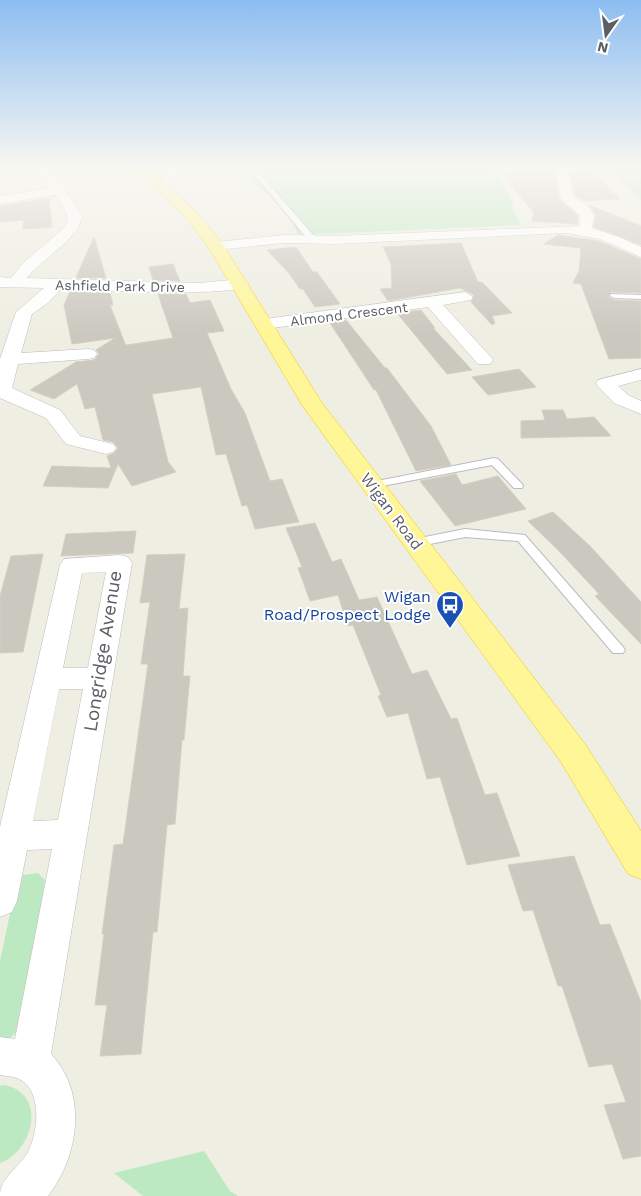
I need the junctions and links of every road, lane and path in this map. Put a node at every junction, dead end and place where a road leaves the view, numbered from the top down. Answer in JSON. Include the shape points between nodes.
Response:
{"nodes":[{"id":1,"x":75,"y":222,"type":"edge"},
{"id":2,"x":196,"y":222,"type":"edge"},
{"id":3,"x":298,"y":222,"type":"edge"},
{"id":4,"x":586,"y":222,"type":"edge"},
{"id":5,"x":585,"y":229,"type":"junction"},
{"id":6,"x":312,"y":239,"type":"junction"},
{"id":7,"x":216,"y":246,"type":"junction"},
{"id":8,"x":641,"y":253,"type":"edge"},
{"id":9,"x":7,"y":282,"type":"edge"},
{"id":10,"x":56,"y":284,"type":"junction"},
{"id":11,"x":240,"y":284,"type":"junction"},
{"id":12,"x":614,"y":296,"type":"dead end"},
{"id":13,"x":466,"y":297,"type":"dead end"},
{"id":14,"x":641,"y":297,"type":"edge"},
{"id":15,"x":433,"y":303,"type":"junction"},
{"id":16,"x":265,"y":324,"type":"junction"},
{"id":17,"x":88,"y":354,"type":"dead end"},
{"id":18,"x":10,"y":359,"type":"junction"},
{"id":19,"x":484,"y":360,"type":"dead end"},
{"id":20,"x":641,"y":374,"type":"edge"},
{"id":21,"x":641,"y":408,"type":"edge"},
{"id":22,"x":106,"y":448,"type":"dead end"},
{"id":23,"x":372,"y":485,"type":"junction"},
{"id":24,"x":518,"y":486,"type":"dead end"},
{"id":25,"x":415,"y":543,"type":"junction"},
{"id":26,"x":618,"y":650,"type":"dead end"},
{"id":27,"x":99,"y":678,"type":"junction"},
{"id":28,"x":47,"y":679,"type":"junction"},
{"id":29,"x":71,"y":833,"type":"junction"},
{"id":30,"x":13,"y":837,"type":"junction"},
{"id":31,"x":641,"y":862,"type":"edge"},
{"id":32,"x":0,"y":901,"type":"edge"},
{"id":33,"x":15,"y":1059,"type":"edge"},
{"id":34,"x":18,"y":1196,"type":"edge"}],
"edges":[{"from":1,"to":9,"type":"street","via":[[69,231]]},
{"from":2,"to":7,"type":"highway","name":"Wigan Road"},
{"from":3,"to":6,"type":"lane"},
{"from":4,"to":5,"type":"street"},
{"from":5,"to":6,"type":"street"},
{"from":5,"to":8,"type":"street"},
{"from":6,"to":7,"type":"street"},
{"from":7,"to":11,"type":"highway","name":"Wigan Road"},
{"from":9,"to":10,"type":"street","name":"Ashfield Park Drive"},
{"from":10,"to":11,"type":"street","name":"Ashfield Park Drive","via":[[199,288]]},
{"from":10,"to":18,"type":"street","via":[[42,300],[26,310]]},
{"from":11,"to":16,"type":"highway","name":"Wigan Road"},
{"from":12,"to":14,"type":"lane"},
{"from":13,"to":15,"type":"street","name":"Almond Crescent"},
{"from":15,"to":16,"type":"street","name":"Almond Crescent"},
{"from":15,"to":19,"type":"street"},
{"from":16,"to":23,"type":"highway","name":"Wigan Road","via":[[314,405]]},
{"from":17,"to":18,"type":"street"},
{"from":18,"to":22,"type":"street","via":[[2,387],[4,392],[53,414],[73,440]]},
{"from":20,"to":21,"type":"street","via":[[605,384],[621,399]]},
{"from":23,"to":24,"type":"lane","via":[[494,461]]},
{"from":23,"to":25,"type":"highway","name":"Wigan Road"},
{"from":25,"to":26,"type":"lane","via":[[465,533],[521,538]]},
{"from":25,"to":31,"type":"highway","name":"Wigan Road","via":[[572,753]]},
{"from":27,"to":28,"type":"street"},
{"from":27,"to":28,"type":"street","name":"Longridge Avenue","via":[[120,563],[72,565]]},
{"from":27,"to":29,"type":"street","name":"Longridge Avenue"},
{"from":28,"to":30,"type":"street","name":"Longridge Avenue"},
{"from":29,"to":30,"type":"street"},
{"from":29,"to":33,"type":"street","name":"Longridge Avenue"},
{"from":30,"to":32,"type":"street","name":"Longridge Avenue"},
{"from":33,"to":34,"type":"street","via":[[45,1074],[54,1092],[58,1113],[55,1137],[46,1162]]}]}
